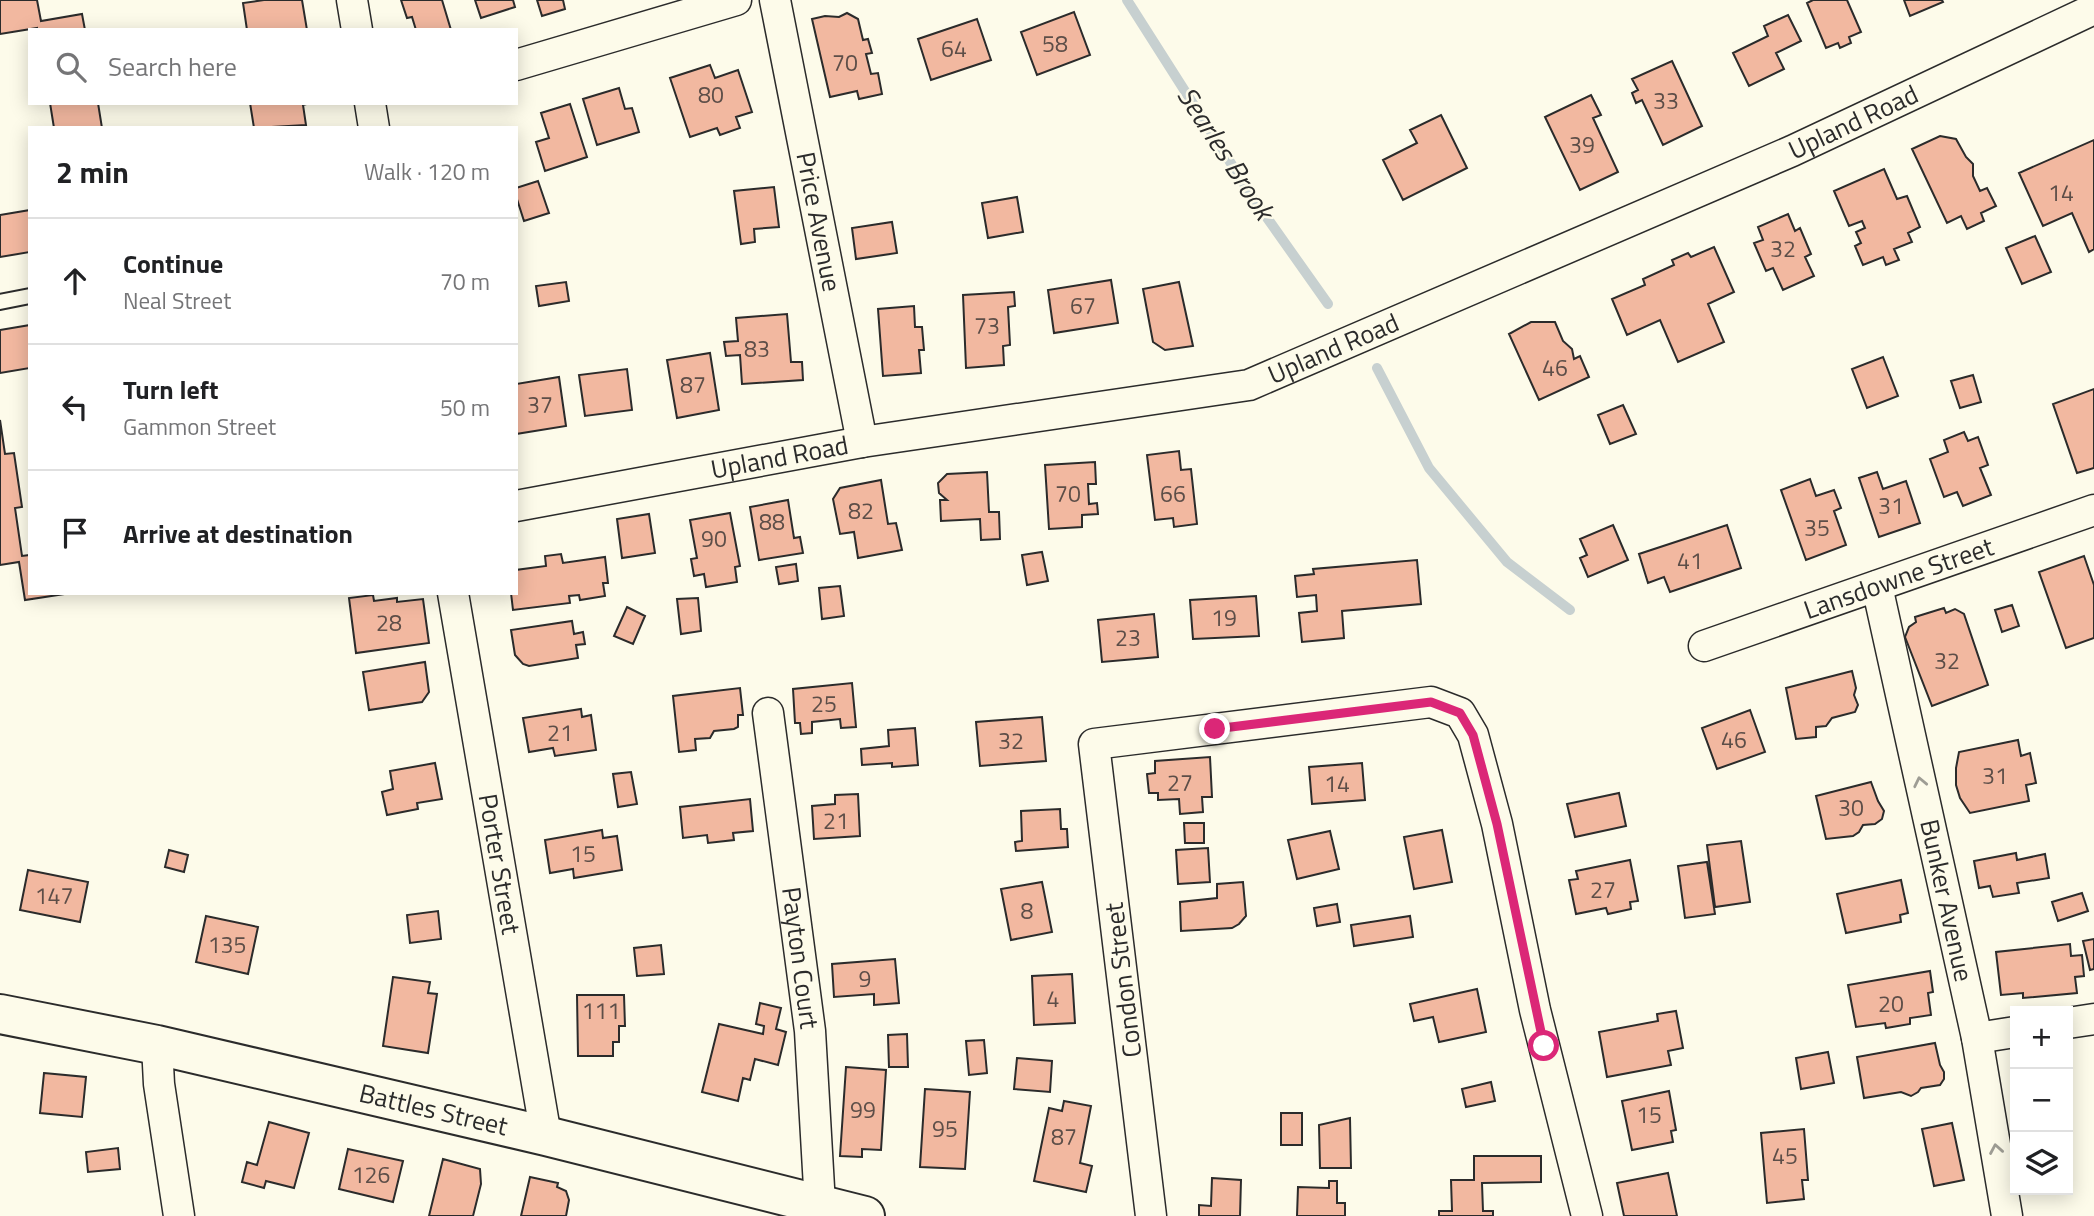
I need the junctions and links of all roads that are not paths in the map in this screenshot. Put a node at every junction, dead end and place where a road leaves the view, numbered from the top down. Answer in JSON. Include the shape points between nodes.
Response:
{"nodes":[{"id":1,"x":352,"y":0,"type":"edge"},
{"id":2,"x":737,"y":0,"type":"edge"},
{"id":3,"x":775,"y":0,"type":"edge"},
{"id":4,"x":2094,"y":9,"type":"edge"},
{"id":5,"x":357,"y":28,"type":"edge"},
{"id":6,"x":518,"y":64,"type":"edge"},
{"id":7,"x":28,"y":296,"type":"edge"},
{"id":8,"x":0,"y":302,"type":"edge"},
{"id":9,"x":862,"y":442,"type":"junction"},
{"id":10,"x":518,"y":506,"type":"edge"},
{"id":11,"x":2094,"y":510,"type":"edge"},
{"id":12,"x":1877,"y":586,"type":"junction"},
{"id":13,"x":453,"y":595,"type":"edge"},
{"id":14,"x":1704,"y":646,"type":"dead end"},
{"id":15,"x":768,"y":713,"type":"dead end"},
{"id":16,"x":0,"y":1014,"type":"edge"},
{"id":17,"x":2094,"y":1019,"type":"edge"},
{"id":18,"x":2073,"y":1022,"type":"edge"},
{"id":19,"x":2010,"y":1033,"type":"edge"},
{"id":20,"x":1977,"y":1038,"type":"junction"},
{"id":21,"x":157,"y":1045,"type":"junction"},
{"id":22,"x":546,"y":1136,"type":"junction"},
{"id":23,"x":820,"y":1205,"type":"junction"},
{"id":24,"x":179,"y":1216,"type":"edge"},
{"id":25,"x":865,"y":1216,"type":"edge"},
{"id":26,"x":1151,"y":1216,"type":"edge"},
{"id":27,"x":1587,"y":1216,"type":"edge"},
{"id":28,"x":2007,"y":1216,"type":"edge"}],
"edges":[{"from":1,"to":5,"type":"street"},
{"from":2,"to":6,"type":"street"},
{"from":3,"to":9,"type":"street","name":"Price Avenue"},
{"from":4,"to":9,"type":"street","name":"Upland Road","via":[[1792,150],[1249,385]]},
{"from":7,"to":8,"type":"lane"},
{"from":9,"to":10,"type":"street","name":"Upland Road"},
{"from":11,"to":12,"type":"street","name":"Lansdowne Street"},
{"from":12,"to":14,"type":"street","name":"Lansdowne Street"},
{"from":20,"to":12,"type":"street","name":"Bunker Avenue","one_way":true},
{"from":13,"to":22,"type":"street","name":"Porter Street"},
{"from":15,"to":23,"type":"street","name":"Payton Court","via":[[810,1031]]},
{"from":16,"to":21,"type":"street","name":"Battles Street"},
{"from":17,"to":18,"type":"street"},
{"from":19,"to":20,"type":"street"},
{"from":28,"to":20,"type":"street","name":"Bunker Avenue","one_way":true},
{"from":21,"to":22,"type":"street","name":"Battles Street"},
{"from":21,"to":24,"type":"street"},
{"from":22,"to":23,"type":"street","name":"Battles Street"},
{"from":23,"to":25,"type":"street","name":"Battles Street"},
{"from":26,"to":27,"type":"street","name":"Condon Street","via":[[1094,744],[1431,702],[1460,713],[1473,735]]}]}
